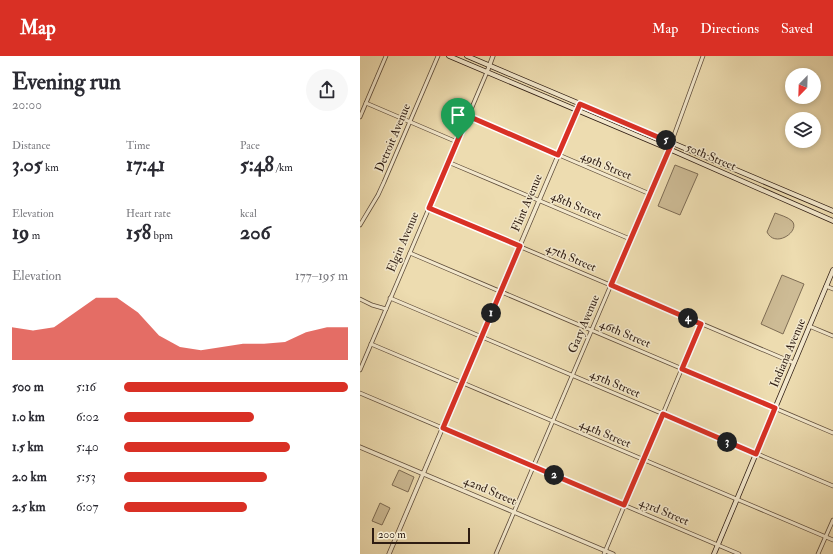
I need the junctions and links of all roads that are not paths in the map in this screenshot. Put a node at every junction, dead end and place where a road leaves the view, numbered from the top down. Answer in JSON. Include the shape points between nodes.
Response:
{"nodes":[{"id":1,"x":386,"y":56,"type":"edge"},
{"id":2,"x":438,"y":56,"type":"edge"},
{"id":3,"x":449,"y":56,"type":"edge"},
{"id":4,"x":467,"y":56,"type":"edge"},
{"id":5,"x":493,"y":56,"type":"edge"},
{"id":6,"x":702,"y":56,"type":"edge"},
{"id":7,"x":489,"y":66,"type":"junction"},
{"id":8,"x":486,"y":72,"type":"junction"},
{"id":9,"x":366,"y":103,"type":"junction"},
{"id":10,"x":580,"y":104,"type":"junction"},
{"id":11,"x":577,"y":110,"type":"junction"},
{"id":12,"x":468,"y":116,"type":"junction"},
{"id":13,"x":360,"y":117,"type":"edge"},
{"id":14,"x":410,"y":122,"type":"junction"},
{"id":15,"x":457,"y":142,"type":"junction"},
{"id":16,"x":672,"y":143,"type":"junction"},
{"id":17,"x":669,"y":150,"type":"junction"},
{"id":18,"x":558,"y":155,"type":"junction"},
{"id":19,"x":448,"y":162,"type":"junction"},
{"id":20,"x":650,"y":194,"type":"junction"},
{"id":21,"x":539,"y":201,"type":"junction"},
{"id":22,"x":429,"y":208,"type":"junction"},
{"id":23,"x":833,"y":211,"type":"edge"},
{"id":24,"x":833,"y":221,"type":"edge"},
{"id":25,"x":360,"y":225,"type":"edge"},
{"id":26,"x":630,"y":239,"type":"junction"},
{"id":27,"x":520,"y":246,"type":"junction"},
{"id":28,"x":410,"y":253,"type":"junction"},
{"id":29,"x":833,"y":270,"type":"edge"},
{"id":30,"x":611,"y":285,"type":"junction"},
{"id":31,"x":826,"y":286,"type":"junction"},
{"id":32,"x":833,"y":289,"type":"edge"},
{"id":33,"x":500,"y":292,"type":"junction"},
{"id":34,"x":390,"y":298,"type":"junction"},
{"id":35,"x":360,"y":299,"type":"edge"},
{"id":36,"x":386,"y":309,"type":"junction"},
{"id":37,"x":701,"y":324,"type":"junction"},
{"id":38,"x":809,"y":326,"type":"junction"},
{"id":39,"x":592,"y":330,"type":"junction"},
{"id":40,"x":833,"y":336,"type":"edge"},
{"id":41,"x":481,"y":337,"type":"junction"},
{"id":42,"x":371,"y":344,"type":"junction"},
{"id":43,"x":794,"y":363,"type":"junction"},
{"id":44,"x":360,"y":367,"type":"edge"},
{"id":45,"x":682,"y":369,"type":"junction"},
{"id":46,"x":572,"y":376,"type":"junction"},
{"id":47,"x":462,"y":383,"type":"junction"},
{"id":48,"x":360,"y":393,"type":"edge"},
{"id":49,"x":775,"y":408,"type":"junction"},
{"id":50,"x":663,"y":414,"type":"junction"},
{"id":51,"x":553,"y":421,"type":"junction"},
{"id":52,"x":443,"y":428,"type":"junction"},
{"id":53,"x":833,"y":433,"type":"edge"},
{"id":54,"x":360,"y":447,"type":"edge"},
{"id":55,"x":756,"y":454,"type":"junction"},
{"id":56,"x":644,"y":460,"type":"junction"},
{"id":57,"x":533,"y":467,"type":"junction"},
{"id":58,"x":423,"y":474,"type":"junction"},
{"id":59,"x":833,"y":486,"type":"edge"},
{"id":60,"x":737,"y":500,"type":"junction"},
{"id":61,"x":624,"y":505,"type":"junction"},
{"id":62,"x":514,"y":512,"type":"junction"},
{"id":63,"x":833,"y":520,"type":"edge"},
{"id":64,"x":826,"y":537,"type":"junction"},
{"id":65,"x":833,"y":540,"type":"edge"},
{"id":66,"x":718,"y":545,"type":"junction"},
{"id":67,"x":604,"y":552,"type":"edge"},
{"id":68,"x":389,"y":554,"type":"edge"},
{"id":69,"x":496,"y":554,"type":"edge"},
{"id":70,"x":613,"y":554,"type":"edge"},
{"id":71,"x":714,"y":554,"type":"edge"},
{"id":72,"x":739,"y":554,"type":"edge"},
{"id":73,"x":818,"y":554,"type":"edge"}],
"edges":[{"from":1,"to":9,"type":"street"},
{"from":2,"to":14,"type":"street","name":"Detroit Avenue"},
{"from":3,"to":8,"type":"main road","name":"50th Street"},
{"from":4,"to":7,"type":"main road","name":"50th Street"},
{"from":5,"to":7,"type":"street","name":"Elgin Avenue"},
{"from":6,"to":16,"type":"street","name":"Gary Avenue"},
{"from":7,"to":8,"type":"street","name":"Elgin Avenue"},
{"from":7,"to":10,"type":"main road","name":"50th Street"},
{"from":8,"to":11,"type":"main road","name":"50th Street"},
{"from":8,"to":12,"type":"street","name":"Elgin Avenue"},
{"from":9,"to":13,"type":"street"},
{"from":9,"to":14,"type":"street"},
{"from":10,"to":11,"type":"street","name":"Flint Avenue"},
{"from":10,"to":16,"type":"main road","name":"50th Street"},
{"from":11,"to":17,"type":"main road","name":"50th Street"},
{"from":11,"to":18,"type":"street","name":"Flint Avenue"},
{"from":12,"to":15,"type":"street","name":"Elgin Avenue"},
{"from":12,"to":18,"type":"street","name":"49th Street"},
{"from":14,"to":15,"type":"street"},
{"from":14,"to":25,"type":"street","name":"Detroit Avenue","via":[[378,195]]},
{"from":15,"to":19,"type":"street","name":"Elgin Avenue"},
{"from":16,"to":17,"type":"street","name":"Gary Avenue"},
{"from":16,"to":23,"type":"main road","name":"50th Street"},
{"from":17,"to":20,"type":"street","name":"Gary Avenue"},
{"from":17,"to":24,"type":"main road","name":"50th Street"},
{"from":18,"to":20,"type":"street","name":"49th Street"},
{"from":18,"to":21,"type":"street","name":"Flint Avenue"},
{"from":19,"to":21,"type":"street","name":"48th Street"},
{"from":19,"to":22,"type":"street","name":"Elgin Avenue"},
{"from":20,"to":26,"type":"street","name":"Gary Avenue"},
{"from":21,"to":26,"type":"street","name":"48th Street"},
{"from":21,"to":27,"type":"street","name":"Flint Avenue"},
{"from":22,"to":27,"type":"street","name":"47th Street"},
{"from":22,"to":28,"type":"street","name":"Elgin Avenue"},
{"from":26,"to":30,"type":"street","name":"Gary Avenue"},
{"from":27,"to":30,"type":"street","name":"47th Street"},
{"from":27,"to":33,"type":"street","name":"Flint Avenue"},
{"from":28,"to":33,"type":"street","name":"46th Street"},
{"from":28,"to":34,"type":"street","name":"Elgin Avenue"},
{"from":29,"to":31,"type":"main road","name":"Indiana Avenue"},
{"from":30,"to":37,"type":"street","name":"47th Street"},
{"from":30,"to":39,"type":"street","name":"Gary Avenue"},
{"from":31,"to":32,"type":"street"},
{"from":31,"to":38,"type":"main road","name":"Indiana Avenue"},
{"from":33,"to":39,"type":"street","name":"46th Street"},
{"from":33,"to":41,"type":"street","name":"Flint Avenue"},
{"from":34,"to":36,"type":"street","name":"Elgin Avenue"},
{"from":34,"to":41,"type":"street","name":"45th Street"},
{"from":35,"to":36,"type":"street"},
{"from":36,"to":42,"type":"street","name":"Elgin Avenue"},
{"from":37,"to":43,"type":"street","name":"47th Street"},
{"from":37,"to":45,"type":"street"},
{"from":38,"to":40,"type":"street"},
{"from":38,"to":43,"type":"main road","name":"Indiana Avenue"},
{"from":39,"to":45,"type":"street","name":"46th Street"},
{"from":39,"to":46,"type":"street","name":"Gary Avenue"},
{"from":41,"to":46,"type":"street","name":"45th Street"},
{"from":41,"to":47,"type":"street","name":"Flint Avenue"},
{"from":42,"to":44,"type":"street","name":"Elgin Avenue"},
{"from":42,"to":47,"type":"street","name":"44th Street"},
{"from":43,"to":49,"type":"main road","name":"Indiana Avenue"},
{"from":45,"to":49,"type":"street","name":"46th Street"},
{"from":45,"to":50,"type":"street"},
{"from":46,"to":50,"type":"street","name":"45th Street"},
{"from":46,"to":51,"type":"street","name":"Gary Avenue"},
{"from":47,"to":51,"type":"street","name":"44th Street"},
{"from":47,"to":52,"type":"street","name":"Flint Avenue"},
{"from":48,"to":52,"type":"street","name":"43rd Street"},
{"from":49,"to":53,"type":"street","name":"46th Street"},
{"from":49,"to":55,"type":"main road","name":"Indiana Avenue"},
{"from":50,"to":55,"type":"street","name":"45th Street"},
{"from":50,"to":56,"type":"street"},
{"from":51,"to":56,"type":"street","name":"44th Street"},
{"from":51,"to":57,"type":"street","name":"Gary Avenue"},
{"from":52,"to":57,"type":"street","name":"43rd Street"},
{"from":52,"to":58,"type":"street","name":"Flint Avenue"},
{"from":54,"to":58,"type":"street","name":"42nd Street"},
{"from":55,"to":59,"type":"street","name":"45th Street"},
{"from":55,"to":60,"type":"main road","name":"Indiana Avenue"},
{"from":56,"to":60,"type":"street","name":"44th Street"},
{"from":56,"to":61,"type":"street"},
{"from":57,"to":61,"type":"street","name":"43rd Street"},
{"from":57,"to":62,"type":"street","name":"Gary Avenue"},
{"from":58,"to":62,"type":"street","name":"42nd Street"},
{"from":58,"to":68,"type":"street","name":"Flint Avenue"},
{"from":60,"to":64,"type":"street","name":"44th Street"},
{"from":60,"to":66,"type":"main road","name":"Indiana Avenue"},
{"from":61,"to":66,"type":"street","name":"43rd Street"},
{"from":61,"to":67,"type":"street"},
{"from":62,"to":67,"type":"street","name":"42nd Street"},
{"from":62,"to":69,"type":"street","name":"Gary Avenue"},
{"from":63,"to":64,"type":"street"},
{"from":64,"to":65,"type":"street","name":"44th Street"},
{"from":64,"to":73,"type":"street"},
{"from":66,"to":71,"type":"main road","name":"Indiana Avenue"},
{"from":66,"to":72,"type":"street","name":"43rd Street"},
{"from":67,"to":70,"type":"street","name":"42nd Street"}]}
